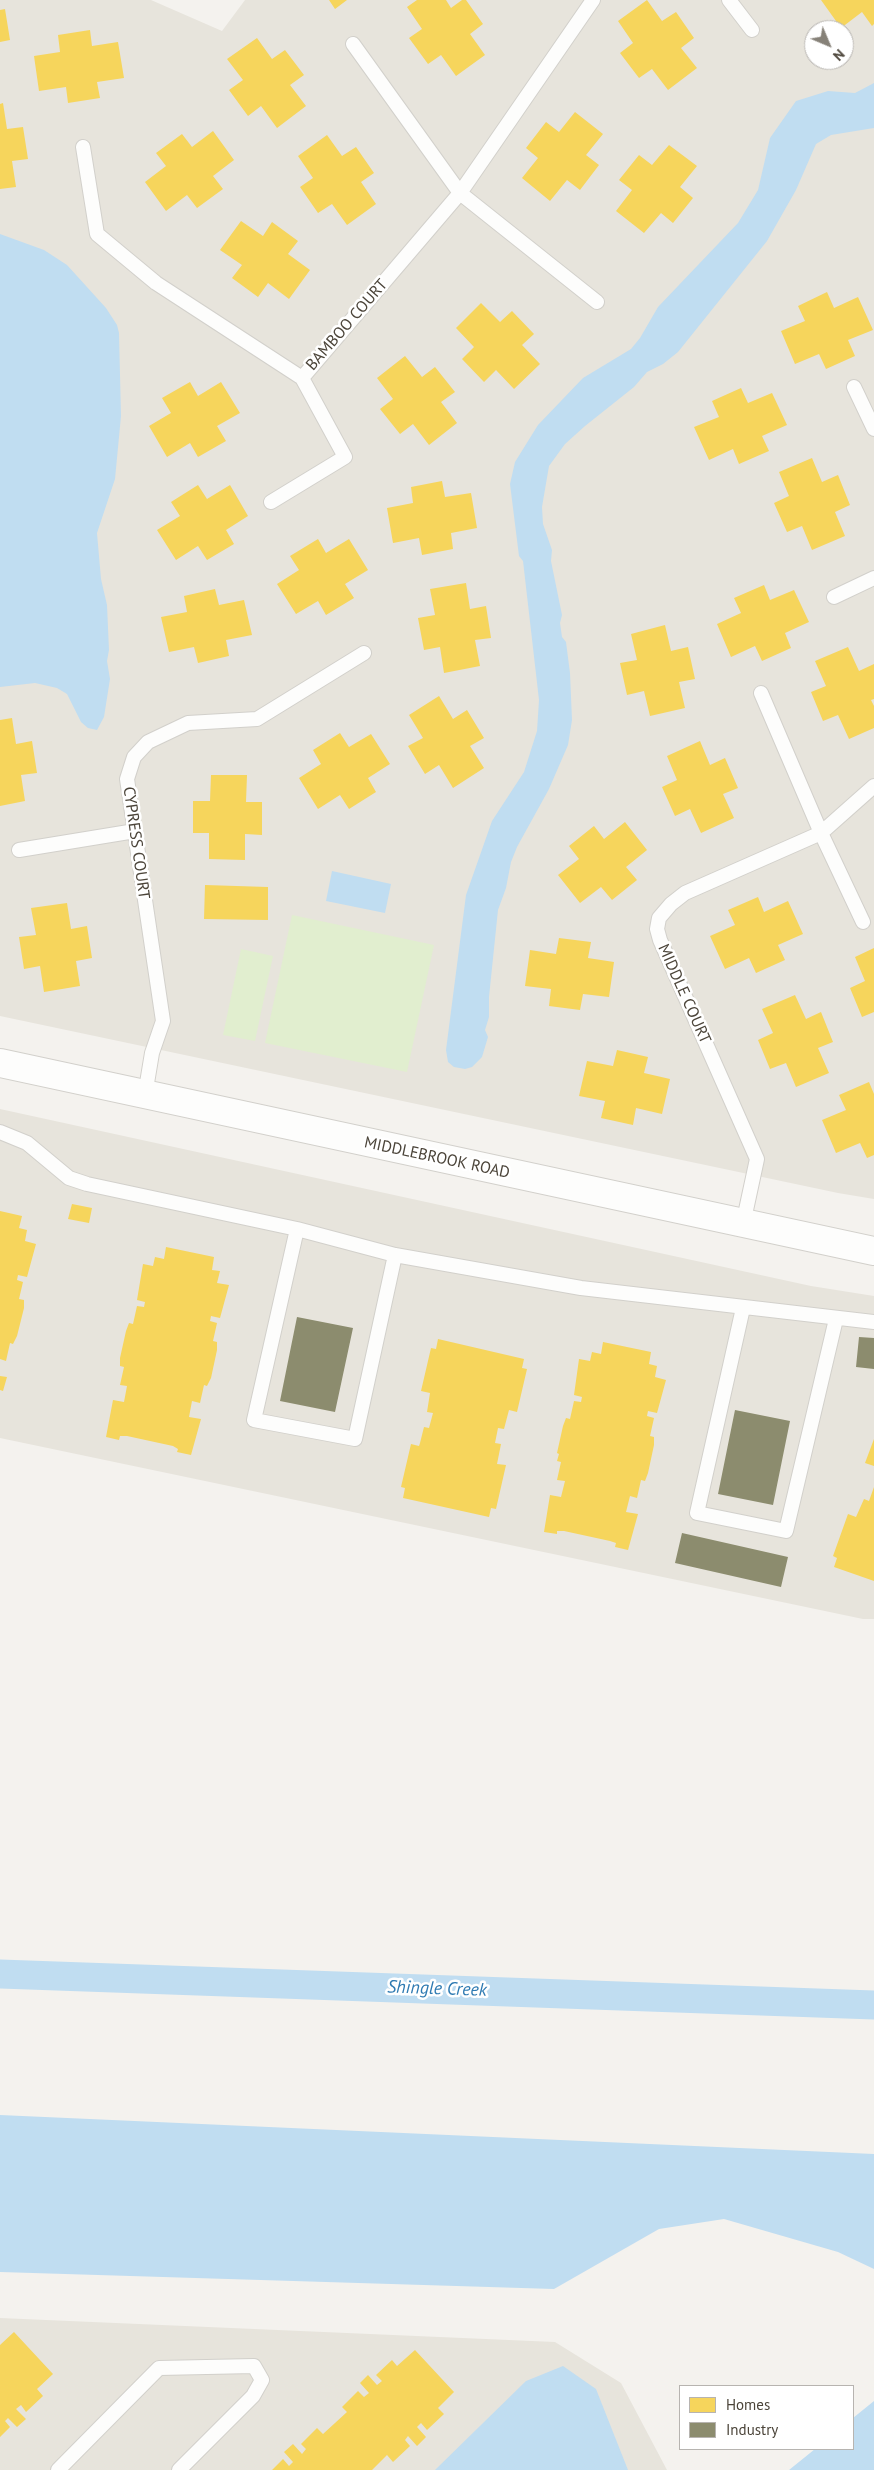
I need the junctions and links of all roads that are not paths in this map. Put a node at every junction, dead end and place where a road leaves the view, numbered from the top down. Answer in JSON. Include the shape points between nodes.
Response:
{"nodes":[{"id":1,"x":593,"y":0,"type":"edge"},
{"id":2,"x":729,"y":0,"type":"edge"},
{"id":3,"x":752,"y":30,"type":"dead end"},
{"id":4,"x":353,"y":44,"type":"dead end"},
{"id":5,"x":83,"y":147,"type":"dead end"},
{"id":6,"x":460,"y":193,"type":"junction"},
{"id":7,"x":597,"y":302,"type":"dead end"},
{"id":8,"x":302,"y":378,"type":"junction"},
{"id":9,"x":854,"y":387,"type":"dead end"},
{"id":10,"x":874,"y":429,"type":"edge"},
{"id":11,"x":271,"y":502,"type":"dead end"},
{"id":12,"x":874,"y":578,"type":"edge"},
{"id":13,"x":834,"y":597,"type":"dead end"},
{"id":14,"x":364,"y":654,"type":"dead end"},
{"id":15,"x":761,"y":693,"type":"dead end"},
{"id":16,"x":874,"y":786,"type":"edge"},
{"id":17,"x":135,"y":831,"type":"junction"},
{"id":18,"x":821,"y":833,"type":"junction"},
{"id":19,"x":19,"y":850,"type":"dead end"},
{"id":20,"x":863,"y":922,"type":"dead end"},
{"id":21,"x":0,"y":1063,"type":"edge"},
{"id":22,"x":145,"y":1095,"type":"junction"},
{"id":23,"x":0,"y":1132,"type":"edge"},
{"id":24,"x":742,"y":1224,"type":"junction"},
{"id":25,"x":297,"y":1229,"type":"junction"},
{"id":26,"x":874,"y":1251,"type":"edge"},
{"id":27,"x":395,"y":1255,"type":"junction"},
{"id":28,"x":743,"y":1308,"type":"junction"},
{"id":29,"x":836,"y":1318,"type":"junction"},
{"id":30,"x":874,"y":1322,"type":"edge"},
{"id":31,"x":58,"y":2470,"type":"edge"},
{"id":32,"x":179,"y":2470,"type":"edge"}],
"edges":[{"from":1,"to":6,"type":"lane","name":"BAMBOO COURT"},
{"from":2,"to":3,"type":"lane"},
{"from":4,"to":6,"type":"lane"},
{"from":5,"to":8,"type":"lane","name":"BAMBOO COURT","via":[[97,234],[156,283]]},
{"from":6,"to":7,"type":"lane"},
{"from":6,"to":8,"type":"lane","name":"BAMBOO COURT"},
{"from":8,"to":11,"type":"lane","via":[[345,457]]},
{"from":9,"to":10,"type":"lane"},
{"from":12,"to":13,"type":"lane"},
{"from":14,"to":17,"type":"lane","name":"CYPRESS COURT","via":[[256,719],[188,723],[148,742],[134,757],[127,779]]},
{"from":15,"to":18,"type":"lane"},
{"from":16,"to":18,"type":"lane","name":"MIDDLE COURT"},
{"from":17,"to":19,"type":"lane"},
{"from":17,"to":22,"type":"lane","name":"CYPRESS COURT","via":[[163,1022],[152,1053]]},
{"from":18,"to":20,"type":"lane"},
{"from":18,"to":24,"type":"lane","name":"MIDDLE COURT","via":[[685,893],[659,918],[657,929],[758,1159]]},
{"from":21,"to":22,"type":"street","name":"MIDDLEBROOK ROAD"},
{"from":22,"to":24,"type":"street","name":"MIDDLEBROOK ROAD"},
{"from":23,"to":25,"type":"lane","via":[[27,1143],[69,1178],[87,1184]]},
{"from":24,"to":26,"type":"street","name":"MIDDLEBROOK ROAD"},
{"from":25,"to":27,"type":"lane"},
{"from":25,"to":27,"type":"lane","via":[[254,1420],[354,1439]]},
{"from":27,"to":28,"type":"lane","via":[[581,1288]]},
{"from":28,"to":29,"type":"lane"},
{"from":28,"to":29,"type":"lane","via":[[697,1513],[786,1530]]},
{"from":29,"to":30,"type":"lane"},
{"from":31,"to":32,"type":"lane","via":[[159,2368],[254,2366],[262,2380],[253,2396]]}]}
